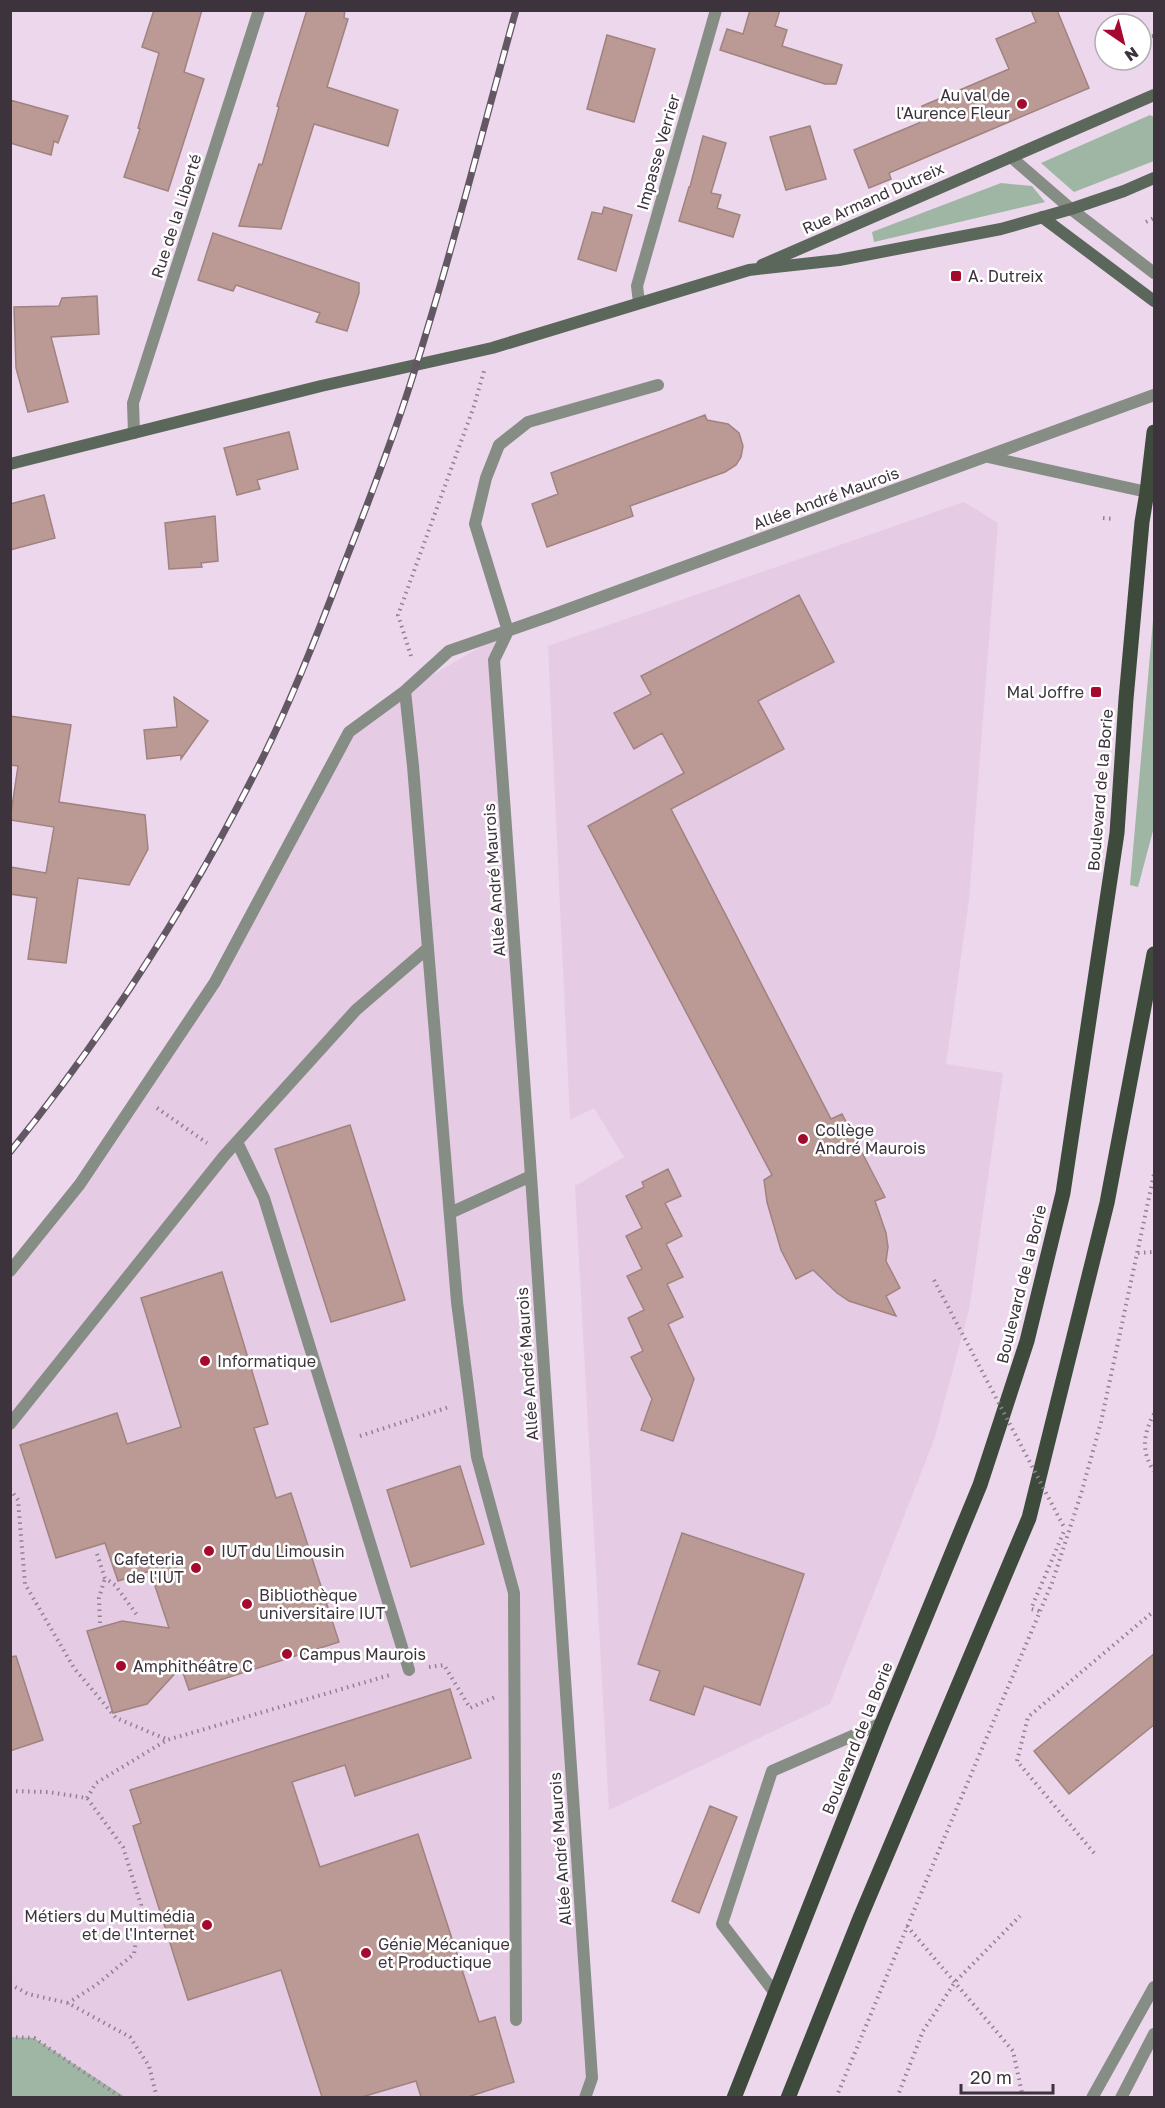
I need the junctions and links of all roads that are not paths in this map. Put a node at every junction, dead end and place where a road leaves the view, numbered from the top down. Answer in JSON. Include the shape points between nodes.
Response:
{"nodes":[{"id":1,"x":259,"y":10,"type":"edge"},
{"id":2,"x":716,"y":10,"type":"edge"},
{"id":3,"x":1155,"y":95,"type":"edge"},
{"id":4,"x":1011,"y":157,"type":"junction"},
{"id":5,"x":1155,"y":178,"type":"edge"},
{"id":6,"x":1071,"y":209,"type":"junction"},
{"id":7,"x":1042,"y":217,"type":"junction"},
{"id":8,"x":749,"y":270,"type":"junction"},
{"id":9,"x":1155,"y":273,"type":"edge"},
{"id":10,"x":1155,"y":301,"type":"edge"},
{"id":11,"x":639,"y":302,"type":"junction"},
{"id":12,"x":658,"y":385,"type":"dead end"},
{"id":13,"x":1155,"y":394,"type":"edge"},
{"id":14,"x":1155,"y":432,"type":"edge"},
{"id":15,"x":134,"y":433,"type":"junction"},
{"id":16,"x":987,"y":457,"type":"junction"},
{"id":17,"x":10,"y":464,"type":"edge"},
{"id":18,"x":1151,"y":493,"type":"edge"},
{"id":19,"x":508,"y":631,"type":"junction"},
{"id":20,"x":405,"y":691,"type":"junction"},
{"id":21,"x":428,"y":948,"type":"junction"},
{"id":22,"x":1155,"y":954,"type":"edge"},
{"id":23,"x":237,"y":1142,"type":"junction"},
{"id":24,"x":531,"y":1176,"type":"junction"},
{"id":25,"x":450,"y":1213,"type":"junction"},
{"id":26,"x":10,"y":1271,"type":"edge"},
{"id":27,"x":10,"y":1424,"type":"edge"},
{"id":28,"x":409,"y":1670,"type":"road end"},
{"id":29,"x":882,"y":1723,"type":"junction"},
{"id":30,"x":1155,"y":1987,"type":"edge"},
{"id":31,"x":775,"y":1992,"type":"junction"},
{"id":32,"x":516,"y":2020,"type":"dead end"},
{"id":33,"x":1155,"y":2034,"type":"edge"},
{"id":34,"x":585,"y":2097,"type":"edge"},
{"id":35,"x":734,"y":2097,"type":"edge"},
{"id":36,"x":788,"y":2097,"type":"edge"},
{"id":37,"x":1092,"y":2097,"type":"edge"},
{"id":38,"x":1121,"y":2097,"type":"edge"}],
"edges":[{"from":1,"to":15,"type":"street","name":"Rue de la Liberté","via":[[133,403]]},
{"from":2,"to":11,"type":"street","name":"Impasse Verrier","via":[[637,286]]},
{"from":3,"to":4,"type":"main road","name":"Rue Armand Dutreix"},
{"from":4,"to":6,"type":"street"},
{"from":4,"to":8,"type":"main road","name":"Rue Armand Dutreix"},
{"from":5,"to":6,"type":"main road"},
{"from":6,"to":7,"type":"main road"},
{"from":6,"to":9,"type":"street"},
{"from":7,"to":8,"type":"main road","via":[[839,260]]},
{"from":7,"to":10,"type":"main road"},
{"from":8,"to":11,"type":"main road"},
{"from":11,"to":15,"type":"main road","via":[[492,348]]},
{"from":12,"to":19,"type":"street","via":[[528,422],[499,445],[475,524]]},
{"from":13,"to":16,"type":"street","name":"Allée André Maurois"},
{"from":14,"to":18,"type":"main road","name":"Boulevard de la Borie"},
{"from":15,"to":17,"type":"main road"},
{"from":16,"to":18,"type":"street"},
{"from":16,"to":19,"type":"street","name":"Allée André Maurois"},
{"from":18,"to":29,"type":"main road","name":"Boulevard de la Borie","via":[[1142,522],[1118,833],[1063,1193],[1027,1341],[980,1485]]},
{"from":19,"to":20,"type":"street","name":"Allée André Maurois","via":[[449,651]]},
{"from":19,"to":24,"type":"street","name":"Allée André Maurois","via":[[494,660]]},
{"from":20,"to":21,"type":"street"},
{"from":20,"to":26,"type":"street","name":"Allée André Maurois","via":[[349,732],[215,982],[80,1185]]},
{"from":21,"to":23,"type":"street","via":[[356,1010]]},
{"from":21,"to":25,"type":"street"},
{"from":22,"to":36,"type":"main road","via":[[1107,1203],[1029,1518]]},
{"from":23,"to":27,"type":"street"},
{"from":23,"to":28,"type":"street","via":[[264,1198]]},
{"from":24,"to":25,"type":"street"},
{"from":24,"to":34,"type":"street","name":"Allée André Maurois","via":[[592,2078]]},
{"from":25,"to":32,"type":"street","via":[[477,1457],[514,1593]]},
{"from":29,"to":31,"type":"main road","name":"Boulevard de la Borie"},
{"from":29,"to":31,"type":"street","via":[[772,1771],[722,1924]]},
{"from":30,"to":37,"type":"street"},
{"from":31,"to":35,"type":"main road","name":"Boulevard de la Borie"},
{"from":33,"to":38,"type":"street"}]}
